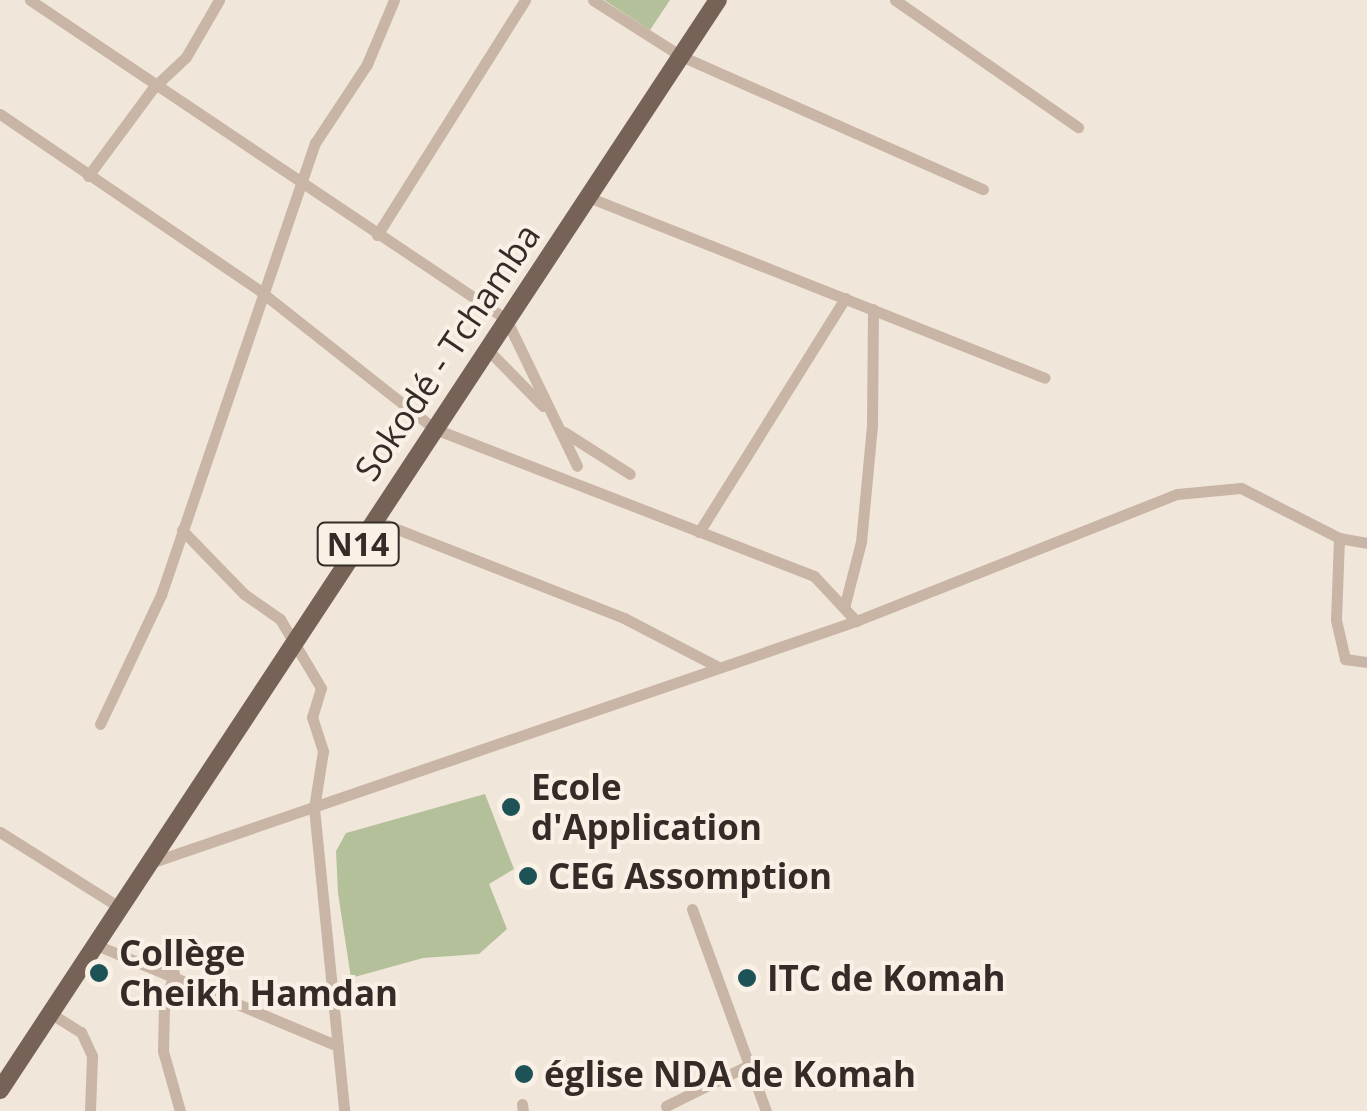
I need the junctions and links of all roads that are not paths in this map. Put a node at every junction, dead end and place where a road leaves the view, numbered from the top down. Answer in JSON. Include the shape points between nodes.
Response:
{"nodes":[{"id":1,"x":30,"y":0,"type":"edge"},
{"id":2,"x":56,"y":0,"type":"edge"},
{"id":3,"x":219,"y":0,"type":"edge"},
{"id":4,"x":394,"y":0,"type":"edge"},
{"id":5,"x":526,"y":0,"type":"edge"},
{"id":6,"x":593,"y":0,"type":"edge"},
{"id":7,"x":718,"y":0,"type":"edge"},
{"id":8,"x":895,"y":0,"type":"edge"},
{"id":9,"x":49,"y":13,"type":"junction"},
{"id":10,"x":681,"y":56,"type":"junction"},
{"id":11,"x":153,"y":88,"type":"junction"},
{"id":12,"x":0,"y":114,"type":"edge"},
{"id":13,"x":1078,"y":127,"type":"dead end"},
{"id":14,"x":88,"y":176,"type":"junction"},
{"id":15,"x":300,"y":184,"type":"junction"},
{"id":16,"x":983,"y":189,"type":"dead end"},
{"id":17,"x":588,"y":197,"type":"junction"},
{"id":18,"x":377,"y":235,"type":"junction"},
{"id":19,"x":260,"y":291,"type":"junction"},
{"id":20,"x":844,"y":298,"type":"junction"},
{"id":21,"x":873,"y":309,"type":"junction"},
{"id":22,"x":506,"y":320,"type":"junction"},
{"id":23,"x":488,"y":349,"type":"junction"},
{"id":24,"x":1044,"y":378,"type":"dead end"},
{"id":25,"x":435,"y":429,"type":"junction"},
{"id":26,"x":560,"y":430,"type":"junction"},
{"id":27,"x":594,"y":456,"type":"junction"},
{"id":28,"x":576,"y":466,"type":"junction"},
{"id":29,"x":630,"y":474,"type":"dead end"},
{"id":30,"x":564,"y":479,"type":"junction"},
{"id":31,"x":374,"y":520,"type":"junction"},
{"id":32,"x":182,"y":530,"type":"junction"},
{"id":33,"x":698,"y":532,"type":"junction"},
{"id":34,"x":1340,"y":538,"type":"junction"},
{"id":35,"x":1367,"y":543,"type":"edge"},
{"id":36,"x":844,"y":608,"type":"junction"},
{"id":37,"x":856,"y":621,"type":"junction"},
{"id":38,"x":295,"y":640,"type":"junction"},
{"id":39,"x":1367,"y":662,"type":"edge"},
{"id":40,"x":718,"y":666,"type":"junction"},
{"id":41,"x":100,"y":724,"type":"dead end"},
{"id":42,"x":314,"y":808,"type":"junction"},
{"id":43,"x":0,"y":832,"type":"edge"},
{"id":44,"x":146,"y":864,"type":"junction"},
{"id":45,"x":118,"y":907,"type":"junction"},
{"id":46,"x":692,"y":909,"type":"dead end"},
{"id":47,"x":94,"y":944,"type":"junction"},
{"id":48,"x":174,"y":973,"type":"junction"},
{"id":49,"x":50,"y":1013,"type":"junction"},
{"id":50,"x":338,"y":1046,"type":"junction"},
{"id":51,"x":751,"y":1064,"type":"junction"},
{"id":52,"x":0,"y":1090,"type":"edge"},
{"id":53,"x":666,"y":1106,"type":"dead end"},
{"id":54,"x":90,"y":1111,"type":"edge"},
{"id":55,"x":180,"y":1111,"type":"edge"},
{"id":56,"x":344,"y":1111,"type":"edge"},
{"id":57,"x":766,"y":1111,"type":"edge"}],
"edges":[{"from":1,"to":9,"type":"street"},
{"from":2,"to":9,"type":"street"},
{"from":3,"to":11,"type":"street","via":[[186,58]]},
{"from":4,"to":15,"type":"street","via":[[367,64],[315,143]]},
{"from":5,"to":18,"type":"street"},
{"from":6,"to":10,"type":"street"},
{"from":7,"to":10,"type":"main road","name":"Sokodé - Tchamba","number":"N14"},
{"from":8,"to":13,"type":"street"},
{"from":9,"to":11,"type":"street"},
{"from":10,"to":16,"type":"street"},
{"from":10,"to":17,"type":"main road","name":"Sokodé - Tchamba","number":"N14"},
{"from":11,"to":14,"type":"street"},
{"from":11,"to":15,"type":"street"},
{"from":12,"to":14,"type":"street"},
{"from":14,"to":19,"type":"street"},
{"from":15,"to":18,"type":"street"},
{"from":15,"to":19,"type":"street"},
{"from":17,"to":20,"type":"street"},
{"from":17,"to":22,"type":"main road","name":"Sokodé - Tchamba","number":"N14"},
{"from":18,"to":22,"type":"street"},
{"from":19,"to":25,"type":"street"},
{"from":19,"to":32,"type":"street"},
{"from":20,"to":21,"type":"street"},
{"from":20,"to":33,"type":"street"},
{"from":21,"to":24,"type":"street"},
{"from":21,"to":36,"type":"street","via":[[872,426],[861,542]]},
{"from":22,"to":23,"type":"main road","name":"Sokodé - Tchamba","number":"N14"},
{"from":22,"to":26,"type":"street"},
{"from":23,"to":25,"type":"main road","name":"Sokodé - Tchamba","number":"N14"},
{"from":23,"to":26,"type":"street"},
{"from":25,"to":30,"type":"street"},
{"from":25,"to":31,"type":"main road","name":"Sokodé - Tchamba","number":"N14"},
{"from":26,"to":27,"type":"street"},
{"from":26,"to":28,"type":"street"},
{"from":27,"to":28,"type":"street"},
{"from":27,"to":29,"type":"street"},
{"from":28,"to":30,"type":"street"},
{"from":30,"to":33,"type":"street"},
{"from":31,"to":38,"type":"main road","name":"Sokodé - Tchamba","number":"N14"},
{"from":31,"to":40,"type":"street","via":[[624,618]]},
{"from":32,"to":38,"type":"street","via":[[191,546],[280,619]]},
{"from":32,"to":41,"type":"street","via":[[157,605]]},
{"from":33,"to":36,"type":"street","via":[[814,576]]},
{"from":34,"to":35,"type":"street"},
{"from":34,"to":37,"type":"street","via":[[1240,488],[1178,494]]},
{"from":34,"to":39,"type":"street","via":[[1336,620],[1345,659]]},
{"from":36,"to":37,"type":"street"},
{"from":37,"to":40,"type":"street"},
{"from":38,"to":42,"type":"street","via":[[320,688],[312,718],[323,751]]},
{"from":38,"to":44,"type":"main road","name":"Sokodé - Tchamba","number":"N14"},
{"from":40,"to":42,"type":"street"},
{"from":42,"to":44,"type":"street"},
{"from":42,"to":50,"type":"street"},
{"from":43,"to":45,"type":"street"},
{"from":44,"to":45,"type":"main road","name":"Sokodé - Tchamba","number":"N14"},
{"from":45,"to":47,"type":"main road","name":"Sokodé - Tchamba","number":"N14"},
{"from":46,"to":51,"type":"street"},
{"from":47,"to":48,"type":"street"},
{"from":47,"to":49,"type":"main road","name":"Sokodé - Tchamba","number":"N14"},
{"from":48,"to":50,"type":"street"},
{"from":48,"to":55,"type":"street","via":[[164,1007],[163,1051]]},
{"from":49,"to":52,"type":"main road","name":"Sokodé - Tchamba","number":"N14"},
{"from":49,"to":54,"type":"street","via":[[81,1032],[92,1056]]},
{"from":50,"to":56,"type":"street"},
{"from":51,"to":53,"type":"street"},
{"from":51,"to":57,"type":"street"}]}
